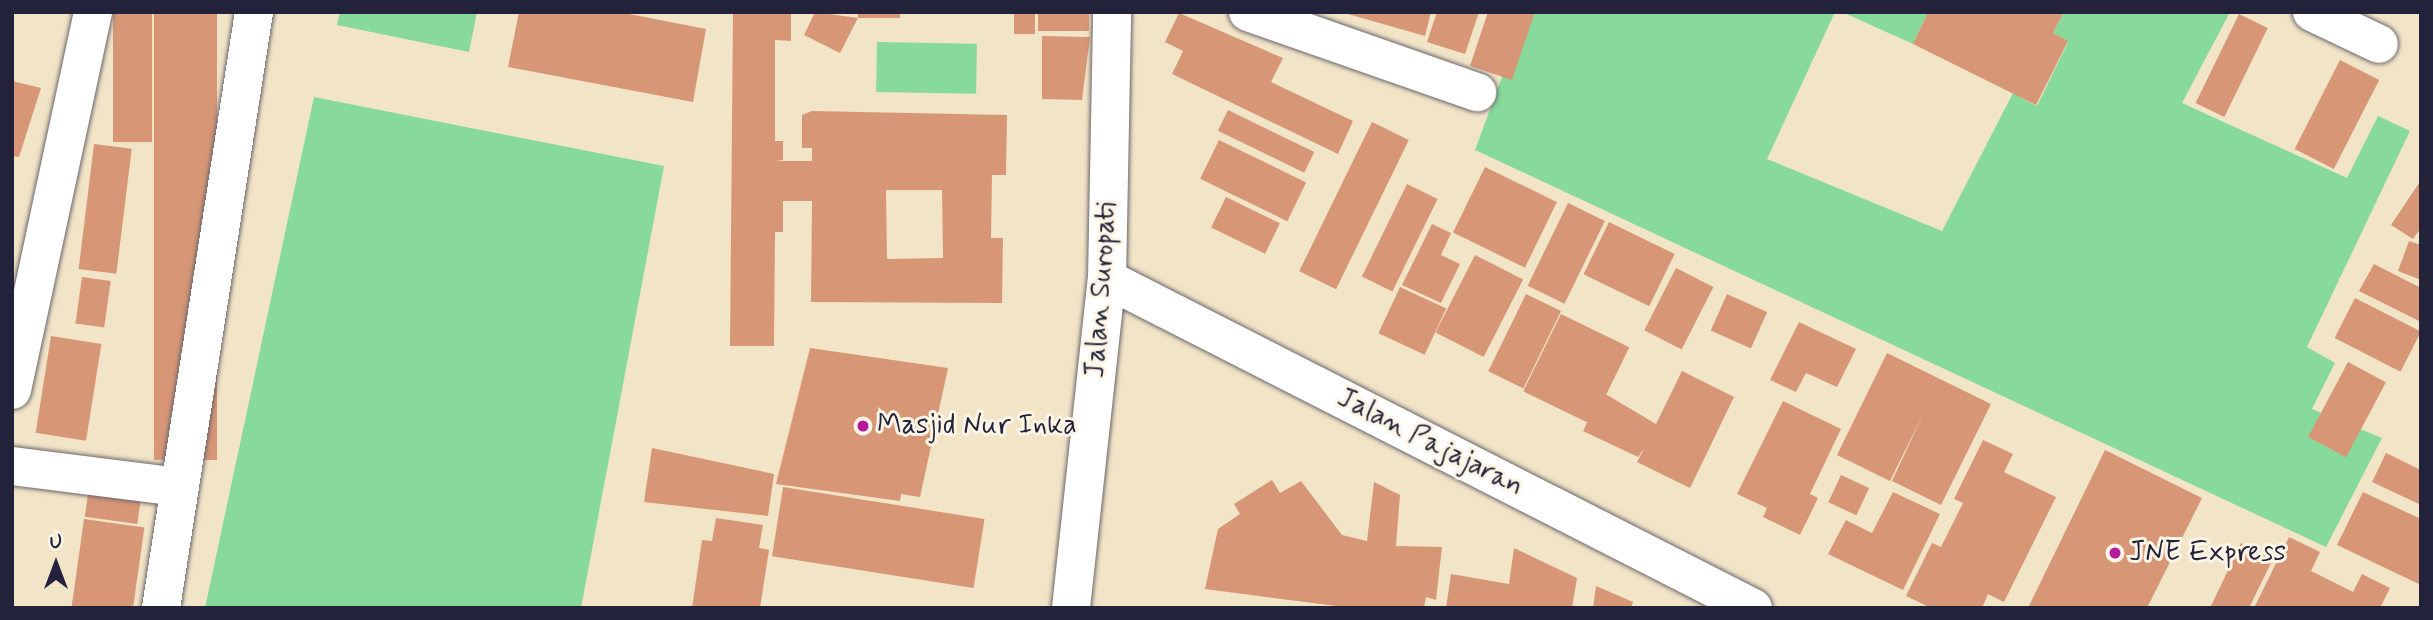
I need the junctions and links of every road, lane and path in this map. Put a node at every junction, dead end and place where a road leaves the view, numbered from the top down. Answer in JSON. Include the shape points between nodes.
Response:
{"nodes":[{"id":1,"x":93,"y":12,"type":"edge"},
{"id":2,"x":254,"y":12,"type":"edge"},
{"id":3,"x":1112,"y":12,"type":"edge"},
{"id":4,"x":1248,"y":12,"type":"edge"},
{"id":5,"x":2312,"y":12,"type":"edge"},
{"id":6,"x":1312,"y":23,"type":"edge"},
{"id":7,"x":2379,"y":44,"type":"dead end"},
{"id":8,"x":1476,"y":92,"type":"dead end"},
{"id":9,"x":1107,"y":279,"type":"junction"},
{"id":10,"x":12,"y":390,"type":"edge"},
{"id":11,"x":12,"y":466,"type":"edge"},
{"id":12,"x":179,"y":487,"type":"junction"},
{"id":13,"x":161,"y":608,"type":"edge"},
{"id":14,"x":1071,"y":608,"type":"edge"},
{"id":15,"x":1753,"y":608,"type":"edge"}],
"edges":[{"from":1,"to":10,"type":"street"},
{"from":2,"to":12,"type":"street"},
{"from":3,"to":9,"type":"street","name":"Jalan Suropati"},
{"from":4,"to":6,"type":"street"},
{"from":5,"to":7,"type":"street"},
{"from":6,"to":8,"type":"street"},
{"from":9,"to":14,"type":"street","name":"Jalan Suropati"},
{"from":9,"to":15,"type":"street","name":"Jalan Pajajaran"},
{"from":11,"to":12,"type":"street"},
{"from":12,"to":13,"type":"street"}]}
